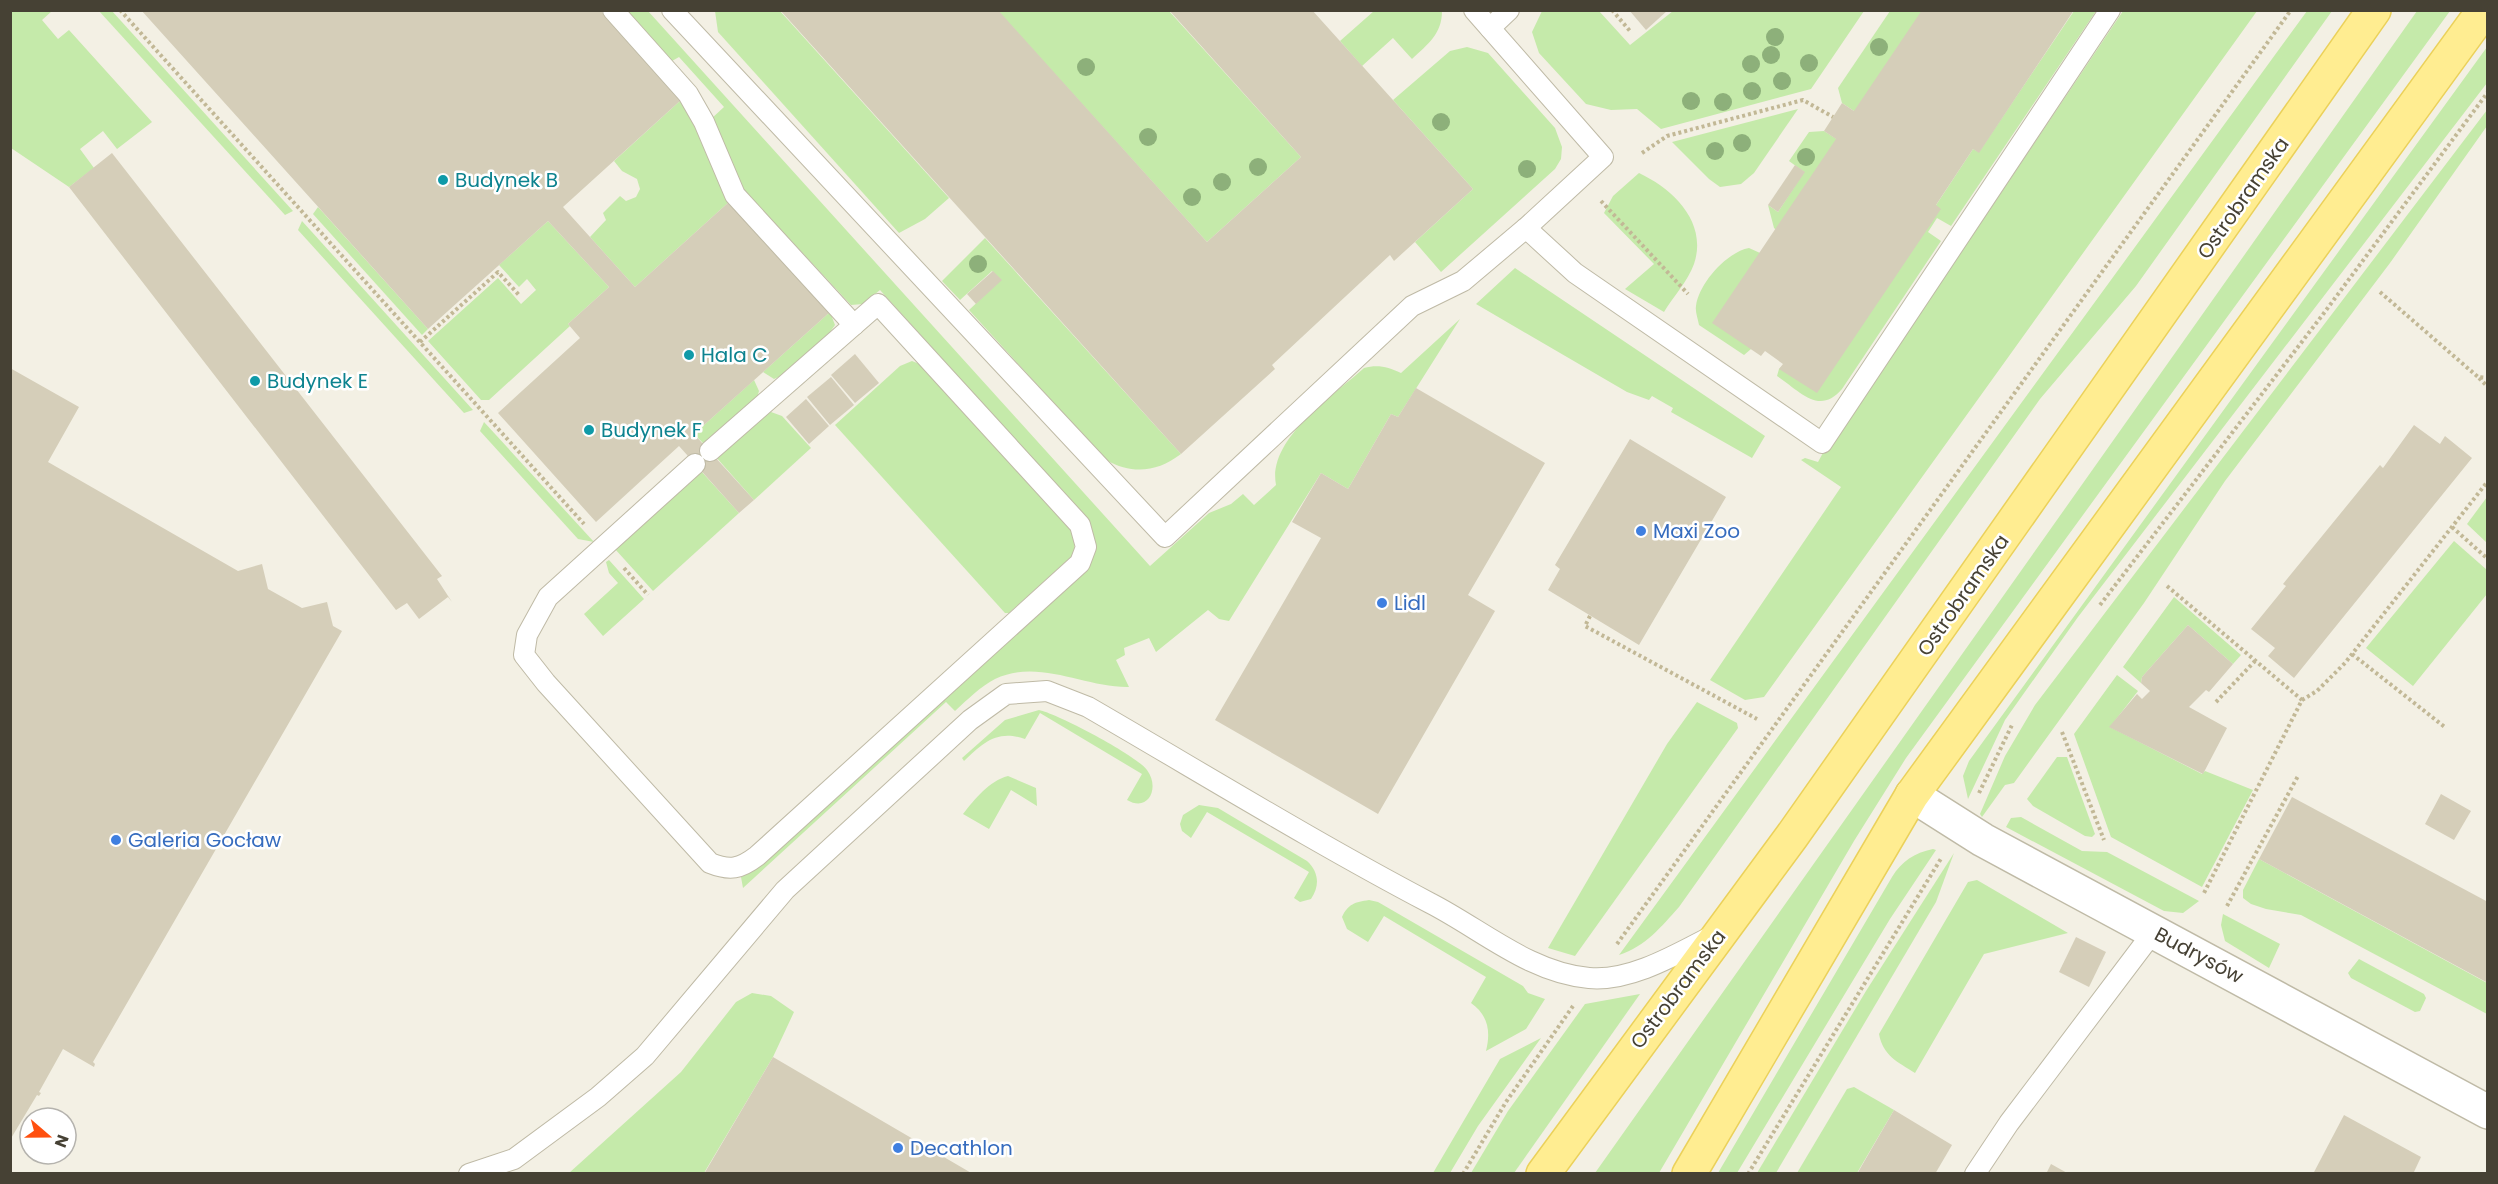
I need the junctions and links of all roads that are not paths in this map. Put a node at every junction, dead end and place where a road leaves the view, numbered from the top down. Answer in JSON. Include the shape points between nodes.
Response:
{"nodes":[{"id":1,"x":613,"y":10,"type":"edge"},
{"id":2,"x":672,"y":10,"type":"edge"},
{"id":3,"x":1474,"y":10,"type":"edge"},
{"id":4,"x":1509,"y":10,"type":"edge"},
{"id":5,"x":2110,"y":10,"type":"edge"},
{"id":6,"x":2374,"y":10,"type":"edge"},
{"id":7,"x":2484,"y":10,"type":"edge"},
{"id":8,"x":1490,"y":28,"type":"junction"},
{"id":9,"x":1526,"y":228,"type":"junction"},
{"id":10,"x":854,"y":325,"type":"junction"},
{"id":11,"x":1912,"y":795,"type":"junction"},
{"id":12,"x":1722,"y":931,"type":"junction"},
{"id":13,"x":2154,"y":931,"type":"junction"},
{"id":14,"x":2487,"y":1112,"type":"edge"},
{"id":15,"x":511,"y":1166,"type":"edge"},
{"id":16,"x":469,"y":1173,"type":"edge"},
{"id":17,"x":1543,"y":1173,"type":"edge"},
{"id":18,"x":1689,"y":1173,"type":"edge"},
{"id":19,"x":1975,"y":1173,"type":"edge"}],
"edges":[{"from":1,"to":10,"type":"lane","via":[[688,94],[735,195]]},
{"from":2,"to":9,"type":"lane","via":[[1165,537],[1412,306],[1463,281]]},
{"from":3,"to":8,"type":"lane"},
{"from":4,"to":8,"type":"lane"},
{"from":5,"to":9,"type":"lane","via":[[1822,443],[1575,273]]},
{"from":6,"to":12,"type":"main road","name":"Ostrobramska"},
{"from":7,"to":11,"type":"main road"},
{"from":8,"to":9,"type":"lane","via":[[1604,157]]},
{"from":10,"to":10,"type":"lane","via":[[878,304],[1080,525],[1086,547],[1080,563],[757,856],[742,867],[726,869],[710,863],[546,683],[524,656],[527,635],[548,597]]},
{"from":11,"to":13,"type":"street","name":"Budrysów","via":[[1962,827]]},
{"from":11,"to":18,"type":"main road"},
{"from":12,"to":15,"type":"lane","via":[[1650,967],[1591,978],[1546,968],[1354,863],[1088,707],[1047,691],[1006,694],[970,720],[785,890],[645,1056]]},
{"from":12,"to":17,"type":"main road","name":"Ostrobramska"},
{"from":13,"to":14,"type":"street","name":"Budrysów"},
{"from":13,"to":19,"type":"lane"},
{"from":15,"to":16,"type":"lane"}]}
